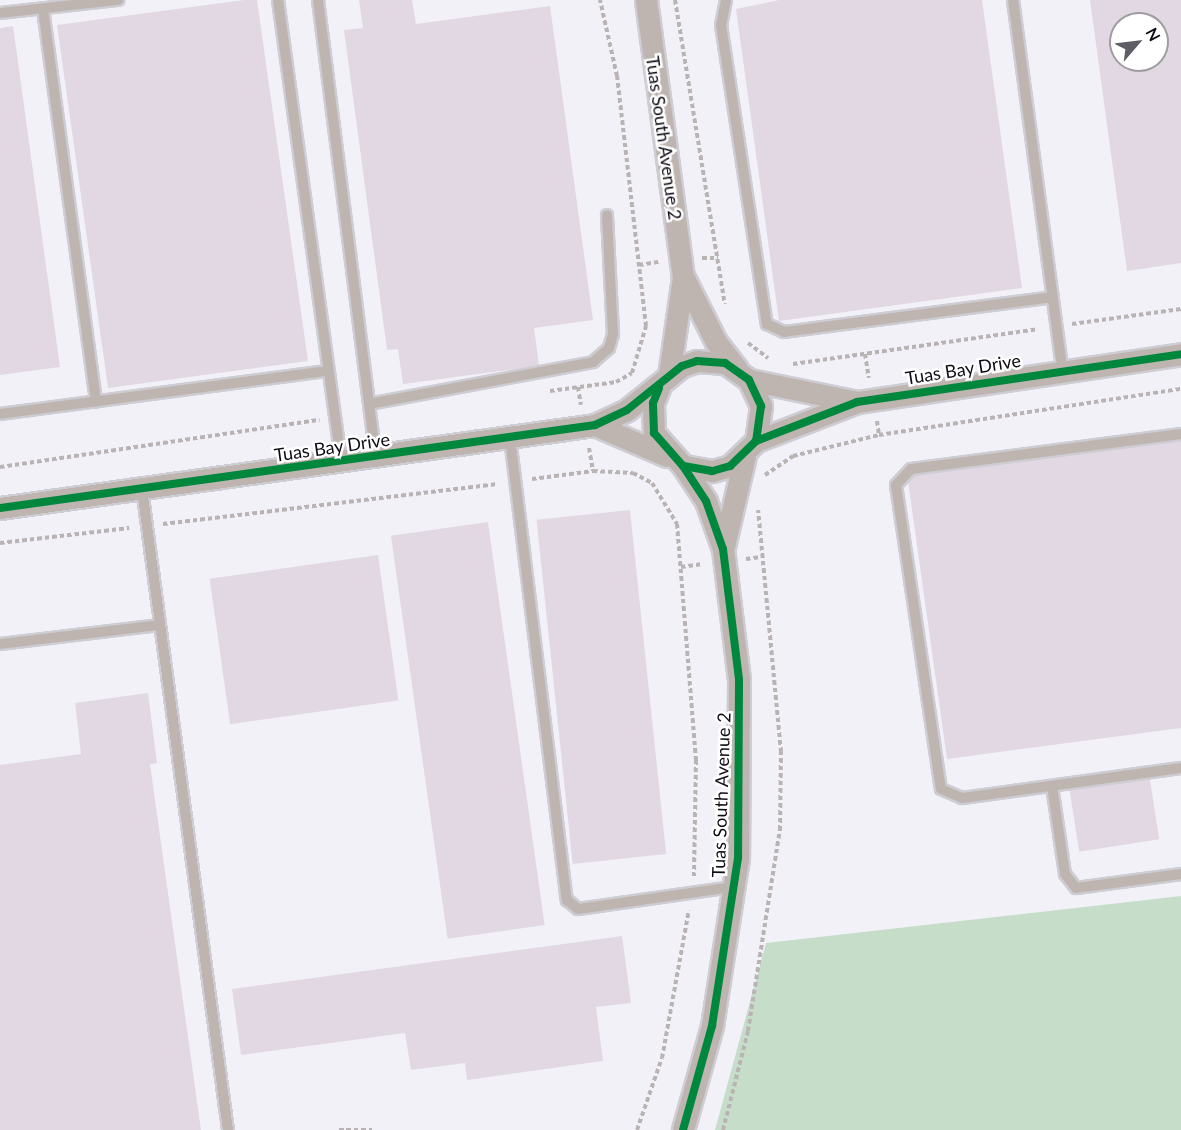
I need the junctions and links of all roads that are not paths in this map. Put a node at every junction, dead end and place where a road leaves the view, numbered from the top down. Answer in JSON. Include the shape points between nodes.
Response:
{"nodes":[{"id":1,"x":118,"y":0,"type":"edge"},
{"id":2,"x":278,"y":0,"type":"edge"},
{"id":3,"x":318,"y":0,"type":"edge"},
{"id":4,"x":646,"y":0,"type":"edge"},
{"id":5,"x":726,"y":0,"type":"edge"},
{"id":6,"x":1013,"y":0,"type":"edge"},
{"id":7,"x":43,"y":9,"type":"junction"},
{"id":8,"x":0,"y":13,"type":"edge"},
{"id":9,"x":606,"y":215,"type":"dead end"},
{"id":10,"x":683,"y":277,"type":"junction"},
{"id":11,"x":1053,"y":297,"type":"junction"},
{"id":12,"x":1181,"y":354,"type":"edge"},
{"id":13,"x":1062,"y":369,"type":"junction"},
{"id":14,"x":328,"y":371,"type":"junction"},
{"id":15,"x":743,"y":375,"type":"junction"},
{"id":16,"x":664,"y":382,"type":"junction"},
{"id":17,"x":96,"y":401,"type":"junction"},
{"id":18,"x":857,"y":402,"type":"junction"},
{"id":19,"x":369,"y":404,"type":"junction"},
{"id":20,"x":0,"y":414,"type":"edge"},
{"id":21,"x":596,"y":425,"type":"junction"},
{"id":22,"x":1181,"y":434,"type":"edge"},
{"id":23,"x":510,"y":438,"type":"junction"},
{"id":24,"x":750,"y":449,"type":"junction"},
{"id":25,"x":376,"y":457,"type":"junction"},
{"id":26,"x":341,"y":461,"type":"junction"},
{"id":27,"x":677,"y":462,"type":"junction"},
{"id":28,"x":142,"y":489,"type":"junction"},
{"id":29,"x":0,"y":508,"type":"edge"},
{"id":30,"x":723,"y":549,"type":"junction"},
{"id":31,"x":160,"y":625,"type":"junction"},
{"id":32,"x":0,"y":644,"type":"edge"},
{"id":33,"x":1181,"y":768,"type":"edge"},
{"id":34,"x":1052,"y":786,"type":"junction"},
{"id":35,"x":1181,"y":874,"type":"edge"},
{"id":36,"x":733,"y":887,"type":"junction"},
{"id":37,"x":228,"y":1130,"type":"edge"},
{"id":38,"x":683,"y":1130,"type":"edge"}],
"edges":[{"from":1,"to":7,"type":"lane"},
{"from":2,"to":14,"type":"lane"},
{"from":3,"to":19,"type":"lane"},
{"from":4,"to":10,"type":"street","name":"Tuas South Avenue 2"},
{"from":5,"to":11,"type":"lane","via":[[721,25],[767,324],[784,332]]},
{"from":6,"to":11,"type":"lane"},
{"from":7,"to":8,"type":"lane"},
{"from":7,"to":17,"type":"lane"},
{"from":9,"to":19,"type":"lane","via":[[613,334],[609,348],[593,362]]},
{"from":10,"to":15,"type":"street","name":"Tuas South Avenue 2","via":[[712,335]]},
{"from":10,"to":16,"type":"street","name":"Tuas South Avenue 2"},
{"from":11,"to":13,"type":"lane"},
{"from":12,"to":13,"type":"street","name":"Tuas Bay Drive"},
{"from":13,"to":18,"type":"street","name":"Tuas Bay Drive"},
{"from":14,"to":17,"type":"lane"},
{"from":14,"to":26,"type":"lane"},
{"from":15,"to":16,"type":"street","via":[[697,361]]},
{"from":15,"to":18,"type":"street","name":"Tuas Bay Drive"},
{"from":15,"to":24,"type":"street","via":[[761,406]]},
{"from":16,"to":21,"type":"street","name":"Tuas Bay Drive"},
{"from":16,"to":27,"type":"street","via":[[653,426]]},
{"from":17,"to":20,"type":"lane"},
{"from":18,"to":24,"type":"street","name":"Tuas Bay Drive"},
{"from":19,"to":25,"type":"lane"},
{"from":21,"to":23,"type":"street","name":"Tuas Bay Drive"},
{"from":21,"to":27,"type":"street"},
{"from":22,"to":34,"type":"lane","via":[[911,469],[898,477],[941,789],[962,798]]},
{"from":23,"to":25,"type":"street","name":"Tuas Bay Drive"},
{"from":23,"to":36,"type":"lane","via":[[567,900],[578,909]]},
{"from":24,"to":27,"type":"street","via":[[712,471]]},
{"from":24,"to":30,"type":"street","name":"Tuas South Avenue 2"},
{"from":25,"to":26,"type":"street","name":"Tuas Bay Drive"},
{"from":26,"to":28,"type":"street","name":"Tuas Bay Drive"},
{"from":27,"to":30,"type":"street","name":"Tuas South Avenue 2","via":[[706,501]]},
{"from":28,"to":29,"type":"street","name":"Tuas Bay Drive"},
{"from":28,"to":31,"type":"lane"},
{"from":30,"to":36,"type":"street","name":"Tuas South Avenue 2","via":[[739,681]]},
{"from":31,"to":32,"type":"lane"},
{"from":31,"to":37,"type":"lane"},
{"from":33,"to":34,"type":"lane"},
{"from":34,"to":35,"type":"lane","via":[[1065,874],[1076,888]]},
{"from":36,"to":38,"type":"street","name":"Tuas South Avenue 2","via":[[712,1026]]}]}
